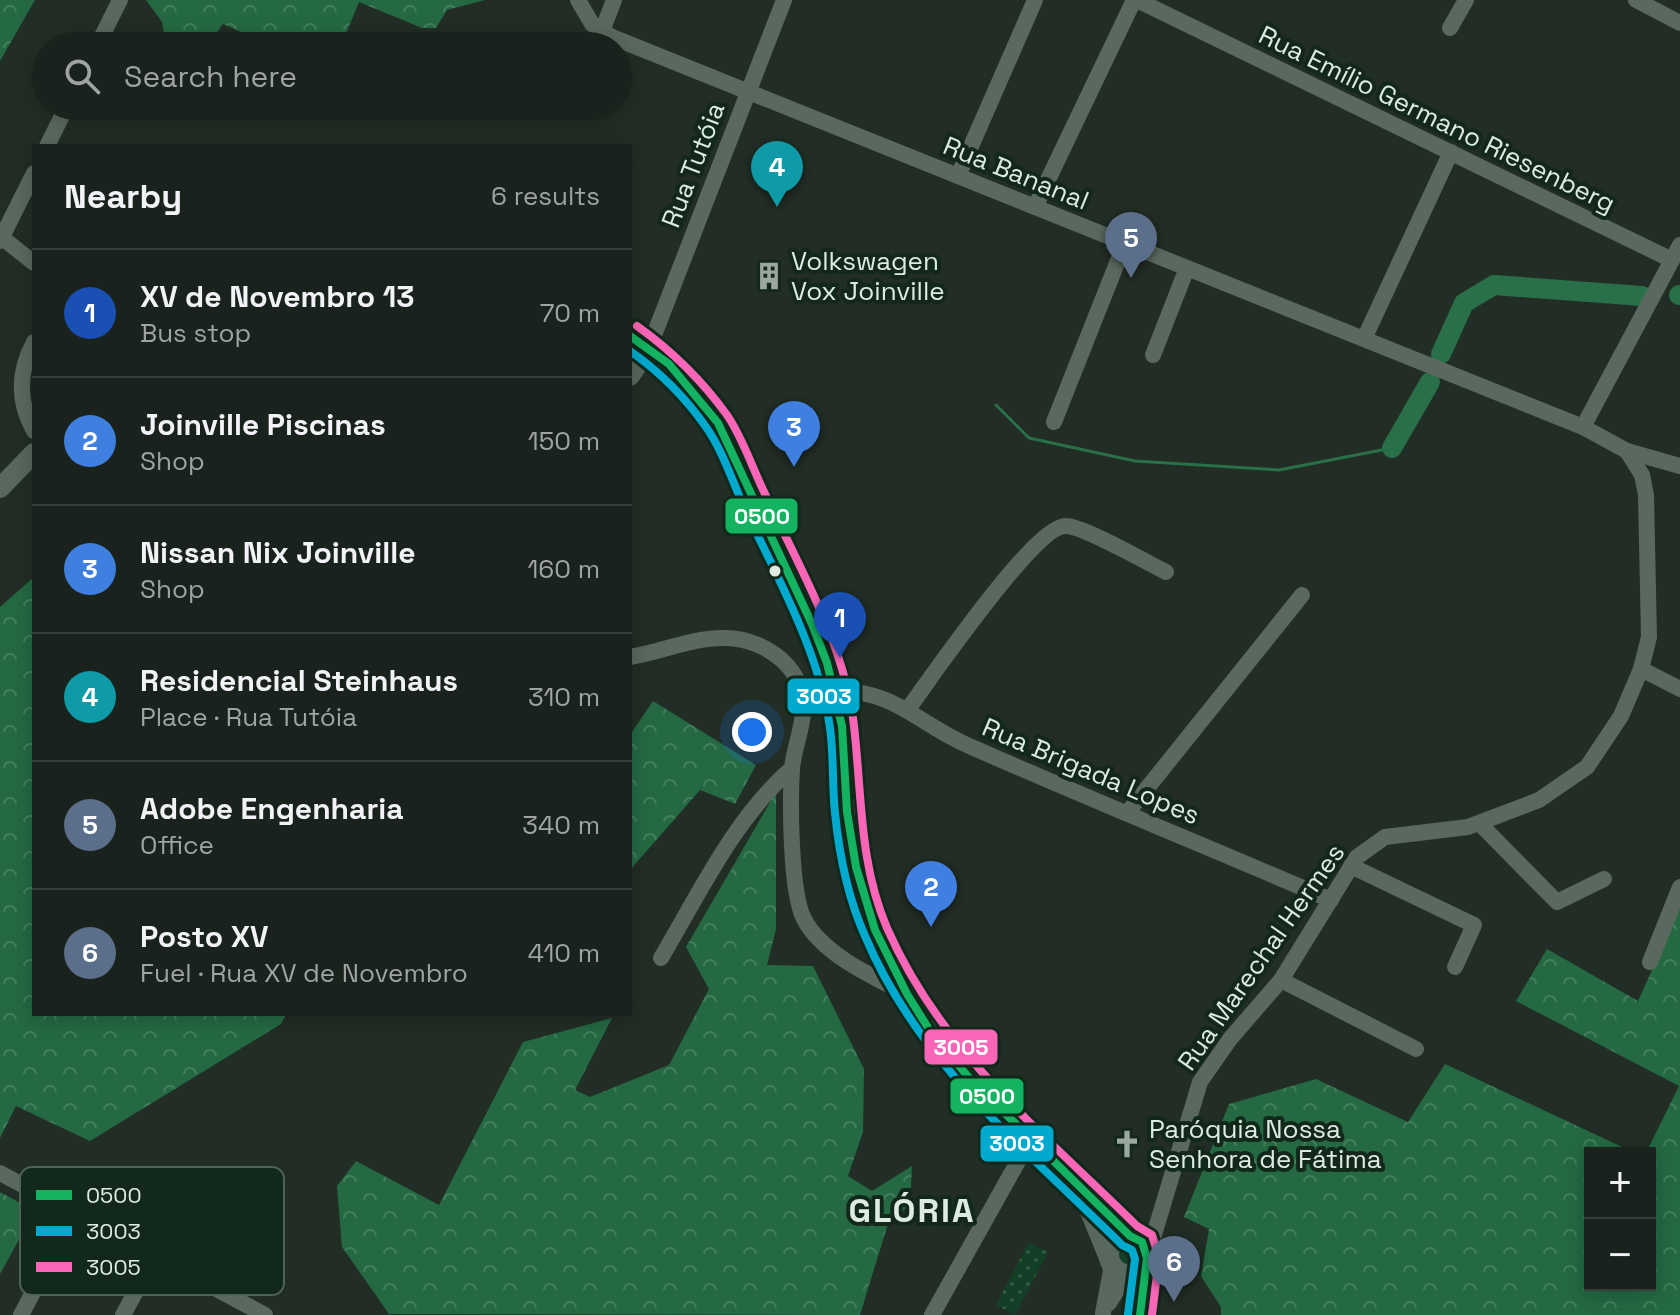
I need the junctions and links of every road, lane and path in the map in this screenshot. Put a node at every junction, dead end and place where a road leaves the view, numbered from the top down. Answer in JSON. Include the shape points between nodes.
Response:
{"nodes":[{"id":1,"x":120,"y":0,"type":"edge"},
{"id":2,"x":578,"y":0,"type":"edge"},
{"id":3,"x":614,"y":0,"type":"edge"},
{"id":4,"x":784,"y":0,"type":"edge"},
{"id":5,"x":1035,"y":0,"type":"edge"},
{"id":6,"x":1136,"y":0,"type":"edge"},
{"id":7,"x":1466,"y":0,"type":"edge"},
{"id":8,"x":1636,"y":0,"type":"edge"},
{"id":9,"x":1680,"y":23,"type":"edge"},
{"id":10,"x":1450,"y":28,"type":"dead end"},
{"id":11,"x":602,"y":31,"type":"joint"},
{"id":12,"x":104,"y":32,"type":"edge"},
{"id":13,"x":632,"y":43,"type":"edge"},
{"id":14,"x":747,"y":91,"type":"junction"},
{"id":15,"x":60,"y":120,"type":"edge"},
{"id":16,"x":48,"y":144,"type":"edge"},
{"id":17,"x":1451,"y":152,"type":"junction"},
{"id":18,"x":958,"y":176,"type":"junction"},
{"id":19,"x":32,"y":177,"type":"edge"},
{"id":20,"x":1035,"y":207,"type":"junction"},
{"id":21,"x":1,"y":238,"type":"edge"},
{"id":22,"x":1125,"y":243,"type":"junction"},
{"id":23,"x":1676,"y":252,"type":"edge"},
{"id":24,"x":32,"y":261,"type":"edge"},
{"id":25,"x":1187,"y":268,"type":"junction"},
{"id":26,"x":632,"y":337,"type":"edge"},
{"id":27,"x":1364,"y":339,"type":"junction"},
{"id":28,"x":32,"y":347,"type":"edge"},
{"id":29,"x":649,"y":348,"type":"junction"},
{"id":30,"x":1153,"y":355,"type":"dead end"},
{"id":31,"x":632,"y":373,"type":"edge"},
{"id":32,"x":1054,"y":422,"type":"dead end"},
{"id":33,"x":32,"y":426,"type":"edge"},
{"id":34,"x":1583,"y":427,"type":"junction"},
{"id":35,"x":1627,"y":451,"type":"junction"},
{"id":36,"x":32,"y":455,"type":"edge"},
{"id":37,"x":1680,"y":466,"type":"edge"},
{"id":38,"x":0,"y":488,"type":"edge"},
{"id":39,"x":1166,"y":572,"type":"dead end"},
{"id":40,"x":1302,"y":595,"type":"dead end"},
{"id":41,"x":632,"y":657,"type":"edge"},
{"id":42,"x":1641,"y":669,"type":"junction"},
{"id":43,"x":1680,"y":689,"type":"edge"},
{"id":44,"x":835,"y":690,"type":"junction"},
{"id":45,"x":908,"y":709,"type":"junction"},
{"id":46,"x":792,"y":768,"type":"junction"},
{"id":47,"x":1128,"y":812,"type":"junction"},
{"id":48,"x":1480,"y":824,"type":"junction"},
{"id":49,"x":1351,"y":866,"type":"junction"},
{"id":50,"x":1604,"y":879,"type":"dead end"},
{"id":51,"x":1680,"y":887,"type":"edge"},
{"id":52,"x":1331,"y":900,"type":"junction"},
{"id":53,"x":661,"y":958,"type":"dead end"},
{"id":54,"x":1650,"y":962,"type":"dead end"},
{"id":55,"x":1455,"y":967,"type":"dead end"},
{"id":56,"x":1281,"y":980,"type":"junction"},
{"id":57,"x":907,"y":994,"type":"junction"},
{"id":58,"x":1416,"y":1049,"type":"dead end"},
{"id":59,"x":1030,"y":1140,"type":"junction"},
{"id":60,"x":0,"y":1173,"type":"edge"},
{"id":61,"x":20,"y":1184,"type":"edge"},
{"id":62,"x":1077,"y":1185,"type":"junction"},
{"id":63,"x":1164,"y":1203,"type":"junction"},
{"id":64,"x":1132,"y":1237,"type":"junction"},
{"id":65,"x":1128,"y":1265,"type":"junction"},
{"id":66,"x":32,"y":1295,"type":"edge"},
{"id":67,"x":134,"y":1295,"type":"edge"},
{"id":68,"x":228,"y":1295,"type":"edge"},
{"id":69,"x":1102,"y":1314,"type":"edge"},
{"id":70,"x":21,"y":1315,"type":"edge"},
{"id":71,"x":123,"y":1315,"type":"edge"},
{"id":72,"x":265,"y":1315,"type":"edge"},
{"id":73,"x":932,"y":1315,"type":"edge"},
{"id":74,"x":1138,"y":1315,"type":"edge"}],
"edges":[{"from":1,"to":12,"type":"street"},
{"from":2,"to":11,"type":"street","name":"Rua Bananal"},
{"from":3,"to":11,"type":"street"},
{"from":4,"to":14,"type":"street","name":"Rua Tutóia"},
{"from":5,"to":18,"type":"street"},
{"from":6,"to":17,"type":"street","name":"Rua Emílio Germano Riesenberg"},
{"from":6,"to":20,"type":"street"},
{"from":7,"to":10,"type":"street"},
{"from":8,"to":9,"type":"street"},
{"from":13,"to":14,"type":"street","name":"Rua Bananal"},
{"from":14,"to":18,"type":"street","name":"Rua Bananal"},
{"from":14,"to":29,"type":"street","name":"Rua Tutóia"},
{"from":15,"to":16,"type":"street"},
{"from":17,"to":23,"type":"street","name":"Rua Emílio Germano Riesenberg"},
{"from":17,"to":27,"type":"street"},
{"from":18,"to":20,"type":"street","name":"Rua Bananal"},
{"from":19,"to":21,"type":"street"},
{"from":20,"to":22,"type":"street","name":"Rua Bananal"},
{"from":21,"to":24,"type":"street"},
{"from":22,"to":25,"type":"street","name":"Rua Bananal"},
{"from":22,"to":32,"type":"street"},
{"from":23,"to":34,"type":"street"},
{"from":25,"to":27,"type":"street","name":"Rua Bananal"},
{"from":25,"to":30,"type":"street"},
{"from":26,"to":29,"type":"main road"},
{"from":27,"to":34,"type":"street","name":"Rua Bananal"},
{"from":28,"to":33,"type":"street","via":[[21,388]]},
{"from":29,"to":31,"type":"main road"},
{"from":29,"to":44,"type":"main road","via":[[688,384],[718,423],[812,624]]},
{"from":34,"to":35,"type":"street"},
{"from":35,"to":37,"type":"street"},
{"from":35,"to":42,"type":"street","name":"Rua Marechal Hermes","via":[[1642,475],[1646,495],[1650,625]]},
{"from":36,"to":38,"type":"main road"},
{"from":39,"to":45,"type":"street","via":[[1071,526],[1052,530],[1024,555]]},
{"from":40,"to":47,"type":"street"},
{"from":41,"to":46,"type":"street","via":[[707,638],[762,646],[776,655],[790,667],[803,696]]},
{"from":42,"to":43,"type":"street"},
{"from":42,"to":48,"type":"street","name":"Rua Marechal Hermes","via":[[1621,716],[1587,767],[1551,794]]},
{"from":44,"to":45,"type":"street","name":"Rua Brigada Lopes","via":[[881,696]]},
{"from":44,"to":57,"type":"main road","via":[[856,867],[875,930]]},
{"from":45,"to":47,"type":"street","name":"Rua Brigada Lopes","via":[[963,743]]},
{"from":46,"to":53,"type":"street","via":[[746,816]]},
{"from":46,"to":57,"type":"street","via":[[795,883],[803,919],[831,947]]},
{"from":47,"to":52,"type":"street","name":"Rua Brigada Lopes"},
{"from":48,"to":49,"type":"street","name":"Rua Marechal Hermes","via":[[1385,837],[1370,844]]},
{"from":48,"to":50,"type":"street","via":[[1557,902]]},
{"from":49,"to":52,"type":"street","name":"Rua Marechal Hermes"},
{"from":49,"to":55,"type":"street","via":[[1474,925]]},
{"from":51,"to":54,"type":"street"},
{"from":52,"to":56,"type":"street","name":"Rua Marechal Hermes"},
{"from":56,"to":58,"type":"street"},
{"from":56,"to":63,"type":"street","name":"Rua Marechal Hermes","via":[[1200,1082]]},
{"from":57,"to":59,"type":"main road","via":[[950,1057]]},
{"from":59,"to":62,"type":"main road"},
{"from":59,"to":73,"type":"street"},
{"from":60,"to":61,"type":"street"},
{"from":62,"to":64,"type":"main road"},
{"from":62,"to":65,"type":"main road","via":[[1104,1238]]},
{"from":63,"to":64,"type":"street","name":"Rua Marechal Hermes"},
{"from":63,"to":65,"type":"street","name":"Rua Marechal Hermes"},
{"from":64,"to":65,"type":"main road","via":[[1145,1247]]},
{"from":64,"to":65,"type":"main road","via":[[1115,1242]]},
{"from":65,"to":69,"type":"street","name":"Rua Marechal Hermes"},
{"from":65,"to":74,"type":"main road"},
{"from":66,"to":70,"type":"street"},
{"from":67,"to":71,"type":"street"},
{"from":68,"to":72,"type":"street"}]}
